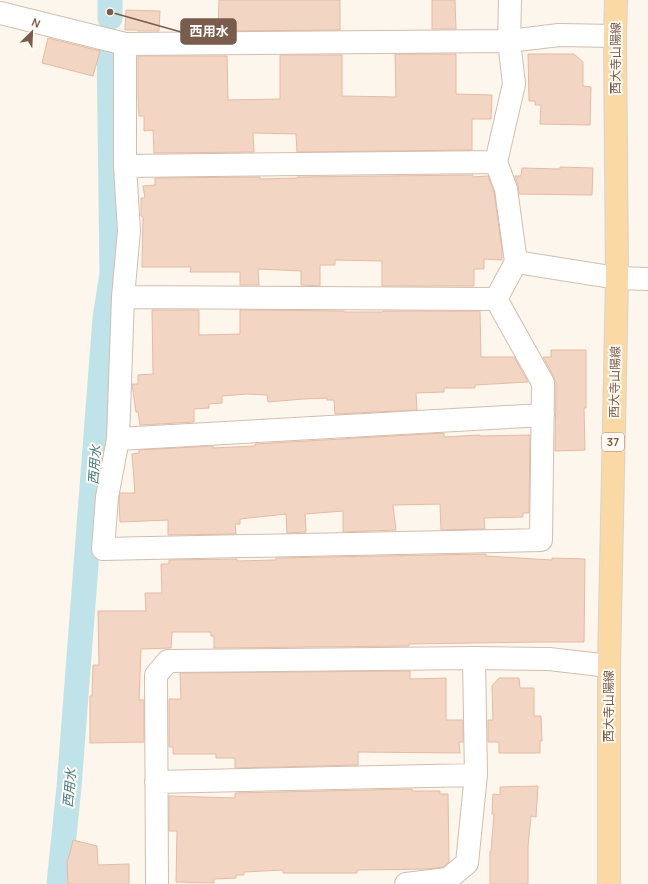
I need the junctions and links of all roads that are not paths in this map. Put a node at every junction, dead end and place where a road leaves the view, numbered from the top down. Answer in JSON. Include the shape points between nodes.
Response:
{"nodes":[{"id":1,"x":510,"y":0,"type":"edge"},
{"id":2,"x":616,"y":0,"type":"edge"},
{"id":3,"x":0,"y":13,"type":"edge"},
{"id":4,"x":615,"y":36,"type":"junction"},
{"id":5,"x":509,"y":41,"type":"junction"},
{"id":6,"x":126,"y":44,"type":"junction"},
{"id":7,"x":496,"y":162,"type":"junction"},
{"id":8,"x":125,"y":166,"type":"junction"},
{"id":9,"x":516,"y":262,"type":"junction"},
{"id":10,"x":617,"y":278,"type":"junction"},
{"id":11,"x":648,"y":279,"type":"edge"},
{"id":12,"x":123,"y":297,"type":"junction"},
{"id":13,"x":496,"y":299,"type":"junction"},
{"id":14,"x":543,"y":415,"type":"junction"},
{"id":15,"x":118,"y":439,"type":"junction"},
{"id":16,"x":474,"y":658,"type":"junction"},
{"id":17,"x":609,"y":666,"type":"junction"},
{"id":18,"x":476,"y":775,"type":"junction"},
{"id":19,"x":156,"y":782,"type":"junction"},
{"id":20,"x":157,"y":884,"type":"edge"},
{"id":21,"x":406,"y":884,"type":"edge"},
{"id":22,"x":609,"y":884,"type":"edge"}],
"edges":[{"from":1,"to":5,"type":"street"},
{"from":2,"to":4,"type":"main road","name":"西大寺山陽線","number":"37"},
{"from":3,"to":6,"type":"street"},
{"from":4,"to":5,"type":"street","via":[[559,35]]},
{"from":4,"to":10,"type":"main road","name":"西大寺山陽線","number":"37"},
{"from":5,"to":6,"type":"street"},
{"from":5,"to":7,"type":"street","via":[[514,84]]},
{"from":6,"to":8,"type":"street"},
{"from":7,"to":8,"type":"street"},
{"from":7,"to":9,"type":"street","via":[[506,188]]},
{"from":8,"to":12,"type":"street","via":[[129,231]]},
{"from":9,"to":10,"type":"street"},
{"from":9,"to":13,"type":"street"},
{"from":10,"to":11,"type":"street"},
{"from":10,"to":17,"type":"main road","name":"西大寺山陽線","number":"37"},
{"from":12,"to":13,"type":"street"},
{"from":12,"to":15,"type":"street"},
{"from":13,"to":14,"type":"street","via":[[543,383]]},
{"from":14,"to":15,"type":"street"},
{"from":14,"to":15,"type":"street","via":[[541,540],[103,549],[107,497]]},
{"from":16,"to":17,"type":"street","via":[[549,659]]},
{"from":16,"to":18,"type":"street"},
{"from":16,"to":19,"type":"street","via":[[168,661],[156,675]]},
{"from":17,"to":22,"type":"main road","name":"西大寺山陽線","number":"37"},
{"from":18,"to":19,"type":"street"},
{"from":18,"to":21,"type":"street","via":[[468,863],[448,879]]},
{"from":19,"to":20,"type":"street"}]}
